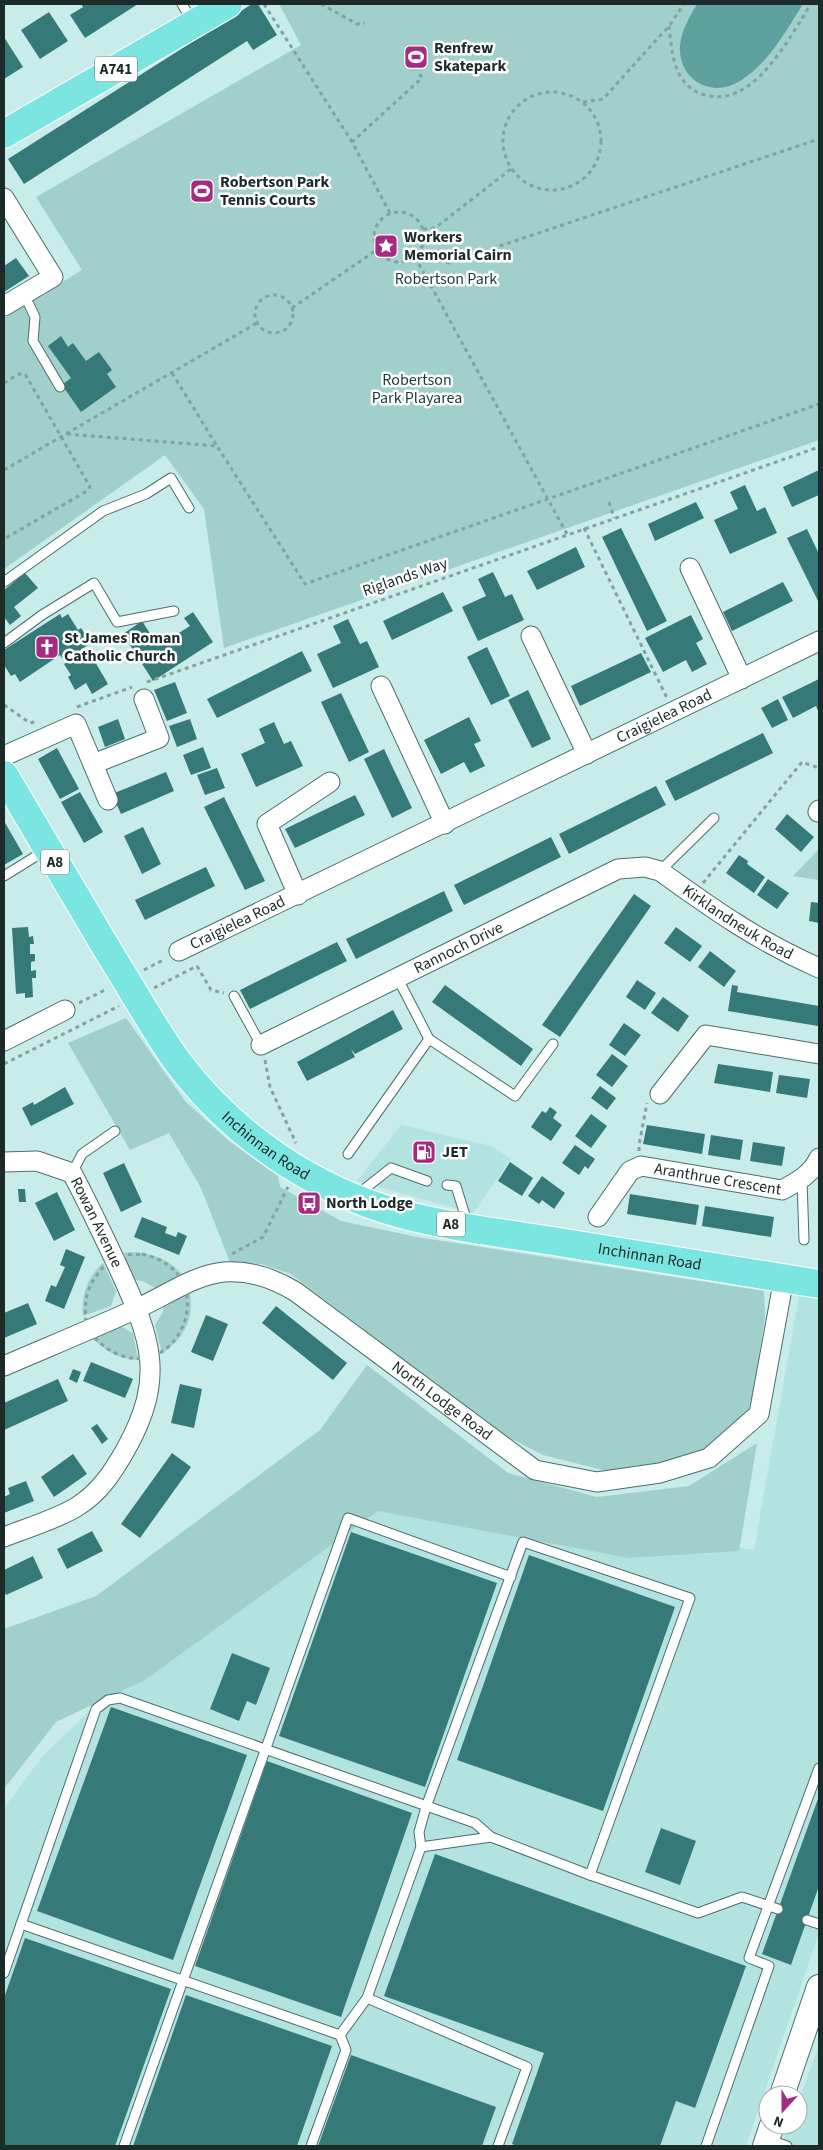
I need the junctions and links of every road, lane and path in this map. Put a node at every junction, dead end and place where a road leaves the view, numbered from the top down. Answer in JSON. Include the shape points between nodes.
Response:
{"nodes":[{"id":1,"x":228,"y":4,"type":"edge"},
{"id":2,"x":264,"y":4,"type":"edge"},
{"id":3,"x":321,"y":4,"type":"edge"},
{"id":4,"x":684,"y":4,"type":"edge"},
{"id":5,"x":811,"y":4,"type":"edge"},
{"id":6,"x":188,"y":14,"type":"edge"},
{"id":7,"x":365,"y":23,"type":"dead end"},
{"id":8,"x":670,"y":26,"type":"junction"},
{"id":9,"x":419,"y":72,"type":"dead end"},
{"id":10,"x":583,"y":102,"type":"junction"},
{"id":11,"x":4,"y":134,"type":"edge"},
{"id":12,"x":819,"y":139,"type":"edge"},
{"id":13,"x":352,"y":142,"type":"junction"},
{"id":14,"x":511,"y":169,"type":"junction"},
{"id":15,"x":4,"y":198,"type":"edge"},
{"id":16,"x":390,"y":214,"type":"junction"},
{"id":17,"x":424,"y":229,"type":"junction"},
{"id":18,"x":378,"y":249,"type":"junction"},
{"id":19,"x":415,"y":256,"type":"junction"},
{"id":20,"x":24,"y":294,"type":"junction"},
{"id":21,"x":4,"y":306,"type":"edge"},
{"id":22,"x":292,"y":308,"type":"junction"},
{"id":23,"x":258,"y":323,"type":"junction"},
{"id":24,"x":172,"y":372,"type":"junction"},
{"id":25,"x":4,"y":383,"type":"edge"},
{"id":26,"x":60,"y":388,"type":"dead end"},
{"id":27,"x":819,"y":404,"type":"edge"},
{"id":28,"x":67,"y":434,"type":"junction"},
{"id":29,"x":62,"y":436,"type":"junction"},
{"id":30,"x":216,"y":446,"type":"junction"},
{"id":31,"x":819,"y":446,"type":"edge"},
{"id":32,"x":4,"y":470,"type":"edge"},
{"id":33,"x":549,"y":498,"type":"junction"},
{"id":34,"x":609,"y":502,"type":"dead end"},
{"id":35,"x":189,"y":508,"type":"dead end"},
{"id":36,"x":614,"y":518,"type":"junction"},
{"id":37,"x":584,"y":528,"type":"junction"},
{"id":38,"x":567,"y":534,"type":"junction"},
{"id":39,"x":4,"y":539,"type":"edge"},
{"id":40,"x":690,"y":568,"type":"dead end"},
{"id":41,"x":4,"y":582,"type":"edge"},
{"id":42,"x":174,"y":611,"type":"dead end"},
{"id":43,"x":531,"y":636,"type":"dead end"},
{"id":44,"x":819,"y":641,"type":"edge"},
{"id":45,"x":4,"y":643,"type":"edge"},
{"id":46,"x":742,"y":679,"type":"junction"},
{"id":47,"x":381,"y":686,"type":"dead end"},
{"id":48,"x":144,"y":699,"type":"dead end"},
{"id":49,"x":4,"y":705,"type":"edge"},
{"id":50,"x":75,"y":707,"type":"dead end"},
{"id":51,"x":674,"y":712,"type":"junction"},
{"id":52,"x":39,"y":720,"type":"dead end"},
{"id":53,"x":587,"y":754,"type":"junction"},
{"id":54,"x":4,"y":756,"type":"edge"},
{"id":55,"x":93,"y":764,"type":"junction"},
{"id":56,"x":819,"y":768,"type":"edge"},
{"id":57,"x":4,"y":775,"type":"edge"},
{"id":58,"x":330,"y":782,"type":"dead end"},
{"id":59,"x":108,"y":800,"type":"dead end"},
{"id":60,"x":714,"y":818,"type":"dead end"},
{"id":61,"x":445,"y":824,"type":"junction"},
{"id":62,"x":48,"y":850,"type":"junction"},
{"id":63,"x":660,"y":871,"type":"junction"},
{"id":64,"x":4,"y":876,"type":"edge"},
{"id":65,"x":298,"y":895,"type":"junction"},
{"id":66,"x":693,"y":895,"type":"junction"},
{"id":67,"x":179,"y":951,"type":"dead end"},
{"id":68,"x":819,"y":968,"type":"edge"},
{"id":69,"x":397,"y":976,"type":"junction"},
{"id":70,"x":146,"y":992,"type":"dead end"},
{"id":71,"x":234,"y":996,"type":"joint"},
{"id":72,"x":120,"y":1006,"type":"dead end"},
{"id":73,"x":65,"y":1010,"type":"dead end"},
{"id":74,"x":429,"y":1039,"type":"junction"},
{"id":75,"x":4,"y":1041,"type":"edge"},
{"id":76,"x":553,"y":1044,"type":"dead end"},
{"id":77,"x":261,"y":1045,"type":"junction"},
{"id":78,"x":819,"y":1054,"type":"edge"},
{"id":79,"x":4,"y":1064,"type":"edge"},
{"id":80,"x":660,"y":1094,"type":"joint"},
{"id":81,"x":115,"y":1131,"type":"dead end"},
{"id":82,"x":348,"y":1154,"type":"dead end"},
{"id":83,"x":819,"y":1158,"type":"edge"},
{"id":84,"x":4,"y":1162,"type":"edge"},
{"id":85,"x":641,"y":1166,"type":"junction"},
{"id":86,"x":72,"y":1173,"type":"junction"},
{"id":87,"x":304,"y":1173,"type":"junction"},
{"id":88,"x":802,"y":1180,"type":"junction"},
{"id":89,"x":427,"y":1181,"type":"dead end"},
{"id":90,"x":447,"y":1185,"type":"dead end"},
{"id":91,"x":354,"y":1197,"type":"junction"},
{"id":92,"x":598,"y":1217,"type":"dead end"},
{"id":93,"x":468,"y":1228,"type":"junction"},
{"id":94,"x":804,"y":1240,"type":"dead end"},
{"id":95,"x":230,"y":1255,"type":"dead end"},
{"id":96,"x":784,"y":1278,"type":"junction"},
{"id":97,"x":819,"y":1284,"type":"edge"},
{"id":98,"x":137,"y":1308,"type":"junction"},
{"id":99,"x":4,"y":1366,"type":"edge"},
{"id":100,"x":4,"y":1537,"type":"edge"},
{"id":101,"x":511,"y":1576,"type":"junction"},
{"id":102,"x":265,"y":1750,"type":"junction"},
{"id":103,"x":819,"y":1768,"type":"edge"},
{"id":104,"x":426,"y":1807,"type":"junction"},
{"id":105,"x":492,"y":1837,"type":"junction"},
{"id":106,"x":421,"y":1847,"type":"junction"},
{"id":107,"x":590,"y":1876,"type":"junction"},
{"id":108,"x":767,"y":1906,"type":"junction"},
{"id":109,"x":778,"y":1909,"type":"dead end"},
{"id":110,"x":807,"y":1920,"type":"dead end"},
{"id":111,"x":21,"y":1924,"type":"junction"},
{"id":112,"x":819,"y":1924,"type":"edge"},
{"id":113,"x":4,"y":1973,"type":"edge"},
{"id":114,"x":183,"y":1980,"type":"junction"},
{"id":115,"x":819,"y":1987,"type":"edge"},
{"id":116,"x":368,"y":1998,"type":"junction"},
{"id":117,"x":340,"y":2035,"type":"junction"},
{"id":118,"x":785,"y":2085,"type":"edge"},
{"id":119,"x":124,"y":2146,"type":"edge"},
{"id":120,"x":311,"y":2146,"type":"edge"},
{"id":121,"x":498,"y":2146,"type":"edge"},
{"id":122,"x":706,"y":2146,"type":"edge"}],
"edges":[{"from":1,"to":6,"type":"main road","number":"A741"},
{"from":2,"to":13,"type":"path"},
{"from":3,"to":7,"type":"path","via":[[357,24]]},
{"from":4,"to":8,"type":"path"},
{"from":5,"to":8,"type":"path","via":[[757,79],[733,95],[719,98],[697,92],[678,74]]},
{"from":6,"to":11,"type":"main road","number":"A741"},
{"from":8,"to":10,"type":"path","via":[[603,99]]},
{"from":9,"to":13,"type":"path","via":[[422,78]]},
{"from":10,"to":14,"type":"path","via":[[554,91],[538,93],[512,111],[502,140],[504,155]]},
{"from":10,"to":14,"type":"path","via":[[600,128],[601,143],[598,158],[580,182],[566,189],[550,190],[522,181]]},
{"from":12,"to":19,"type":"path","via":[[449,263]]},
{"from":13,"to":16,"type":"path"},
{"from":14,"to":17,"type":"path","via":[[435,228]]},
{"from":15,"to":20,"type":"street","via":[[53,277]]},
{"from":16,"to":17,"type":"path","via":[[406,212]]},
{"from":16,"to":18,"type":"path","via":[[383,218],[374,233]]},
{"from":17,"to":19,"type":"path","via":[[424,244]]},
{"from":18,"to":19,"type":"path","via":[[391,260],[407,260]]},
{"from":18,"to":22,"type":"path"},
{"from":19,"to":33,"type":"path"},
{"from":20,"to":21,"type":"street"},
{"from":20,"to":26,"type":"lane","via":[[35,317],[33,341]]},
{"from":22,"to":23,"type":"path","via":[[288,326],[278,332],[266,331]]},
{"from":22,"to":23,"type":"path","via":[[279,295],[266,296],[257,305],[255,318]]},
{"from":23,"to":24,"type":"path"},
{"from":24,"to":28,"type":"path"},
{"from":24,"to":30,"type":"path"},
{"from":25,"to":29,"type":"path","via":[[25,374]]},
{"from":27,"to":33,"type":"path"},
{"from":28,"to":29,"type":"path"},
{"from":28,"to":30,"type":"path"},
{"from":29,"to":32,"type":"path"},
{"from":29,"to":39,"type":"path","via":[[90,488]]},
{"from":30,"to":33,"type":"path","via":[[305,584]]},
{"from":31,"to":36,"type":"path","name":"Riglands Way"},
{"from":33,"to":38,"type":"path"},
{"from":34,"to":36,"type":"path"},
{"from":35,"to":41,"type":"lane","via":[[171,478],[146,494],[104,511]]},
{"from":36,"to":37,"type":"path","name":"Riglands Way"},
{"from":37,"to":38,"type":"path","name":"Riglands Way"},
{"from":37,"to":51,"type":"path"},
{"from":38,"to":50,"type":"path","name":"Riglands Way"},
{"from":40,"to":46,"type":"street"},
{"from":42,"to":45,"type":"lane","via":[[117,622],[94,583]]},
{"from":43,"to":53,"type":"street"},
{"from":44,"to":46,"type":"street","name":"Craigielea Road"},
{"from":46,"to":51,"type":"street","name":"Craigielea Road"},
{"from":47,"to":61,"type":"street"},
{"from":48,"to":55,"type":"street","via":[[159,738]]},
{"from":49,"to":52,"type":"path","via":[[30,723]]},
{"from":51,"to":53,"type":"street","name":"Craigielea Road"},
{"from":53,"to":61,"type":"street","name":"Craigielea Road"},
{"from":54,"to":55,"type":"street","via":[[76,724]]},
{"from":55,"to":59,"type":"street"},
{"from":56,"to":66,"type":"path","via":[[802,762]]},
{"from":57,"to":62,"type":"main road","name":"Inchinnan Road","number":"A8"},
{"from":58,"to":65,"type":"street","name":"Craigielea Road","via":[[267,824]]},
{"from":60,"to":63,"type":"lane"},
{"from":61,"to":65,"type":"street","name":"Craigielea Road"},
{"from":62,"to":64,"type":"lane"},
{"from":62,"to":87,"type":"main road","name":"Inchinnan Road","number":"A8","bridge":true,"via":[[177,1061],[218,1108],[251,1138]]},
{"from":63,"to":66,"type":"street","name":"Kirklandneuk Road"},
{"from":63,"to":69,"type":"street","name":"Rannoch Drive","via":[[645,867],[618,869]]},
{"from":65,"to":67,"type":"street","name":"Craigielea Road"},
{"from":66,"to":68,"type":"street","name":"Kirklandneuk Road","via":[[764,942]]},
{"from":69,"to":74,"type":"lane"},
{"from":69,"to":77,"type":"street","name":"Rannoch Drive"},
{"from":70,"to":71,"type":"path","via":[[197,966],[211,990]]},
{"from":71,"to":77,"type":"lane"},
{"from":72,"to":79,"type":"path"},
{"from":73,"to":75,"type":"street"},
{"from":74,"to":76,"type":"lane","via":[[516,1096]]},
{"from":74,"to":82,"type":"lane"},
{"from":77,"to":87,"type":"path","via":[[270,1087]]},
{"from":78,"to":80,"type":"street","via":[[706,1035]]},
{"from":80,"to":85,"type":"path","via":[[648,1098],[639,1145]]},
{"from":81,"to":86,"type":"lane","via":[[82,1154]]},
{"from":83,"to":88,"type":"street","name":"Aranthrue Crescent","via":[[816,1166]]},
{"from":84,"to":86,"type":"street","name":"Rowan Avenue","via":[[37,1161]]},
{"from":85,"to":88,"type":"street","name":"Aranthrue Crescent","via":[[782,1190]]},
{"from":85,"to":92,"type":"street","name":"Aranthrue Crescent","via":[[630,1171]]},
{"from":86,"to":98,"type":"street","name":"Rowan Avenue"},
{"from":87,"to":91,"type":"main road","name":"Inchinnan Road","number":"A8"},
{"from":87,"to":95,"type":"path","via":[[263,1238]]},
{"from":88,"to":94,"type":"lane"},
{"from":89,"to":91,"type":"lane","via":[[391,1168]]},
{"from":90,"to":93,"type":"lane","via":[[456,1186]]},
{"from":91,"to":93,"type":"main road","name":"Inchinnan Road","number":"A8","via":[[402,1214]]},
{"from":93,"to":96,"type":"main road","name":"Inchinnan Road","number":"A8"},
{"from":96,"to":97,"type":"main road","name":"Inchinnan Road","number":"A8"},
{"from":96,"to":98,"type":"street","name":"North Lodge Road","via":[[759,1414],[708,1458],[660,1473],[597,1482],[536,1470],[276,1279],[252,1274],[202,1277]]},
{"from":98,"to":99,"type":"street","name":"North Lodge Road"},
{"from":98,"to":100,"type":"street","name":"Rowan Avenue","via":[[149,1347],[149,1389],[138,1428],[114,1471],[96,1493],[75,1508]]},
{"from":101,"to":102,"type":"lane","via":[[348,1518]]},
{"from":101,"to":104,"type":"lane"},
{"from":101,"to":107,"type":"lane","via":[[523,1542],[690,1598]]},
{"from":102,"to":104,"type":"lane"},
{"from":102,"to":111,"type":"lane","via":[[120,1698],[108,1700],[96,1710]]},
{"from":102,"to":114,"type":"lane"},
{"from":103,"to":108,"type":"lane"},
{"from":104,"to":105,"type":"lane","via":[[475,1823]]},
{"from":104,"to":106,"type":"lane","via":[[418,1832]]},
{"from":105,"to":106,"type":"lane"},
{"from":105,"to":107,"type":"lane"},
{"from":106,"to":116,"type":"lane"},
{"from":107,"to":108,"type":"lane","via":[[698,1913],[742,1897]]},
{"from":108,"to":109,"type":"lane"},
{"from":108,"to":122,"type":"lane","via":[[749,1958],[769,1966]]},
{"from":110,"to":112,"type":"lane"},
{"from":111,"to":113,"type":"lane"},
{"from":111,"to":114,"type":"lane"},
{"from":114,"to":117,"type":"lane"},
{"from":114,"to":119,"type":"lane"},
{"from":115,"to":118,"type":"street"},
{"from":116,"to":117,"type":"lane"},
{"from":116,"to":121,"type":"lane","via":[[527,2067]]},
{"from":117,"to":120,"type":"lane","via":[[346,2050]]}]}
